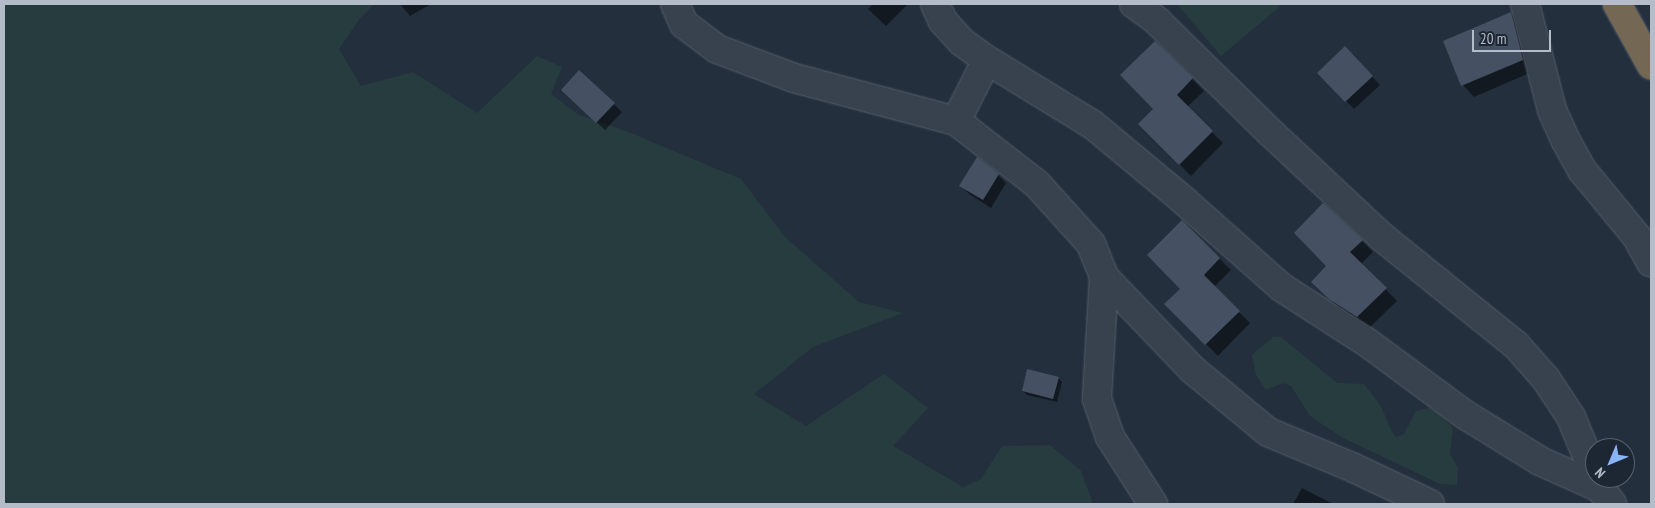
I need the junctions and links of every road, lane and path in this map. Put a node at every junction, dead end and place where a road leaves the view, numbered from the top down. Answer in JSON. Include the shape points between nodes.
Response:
{"nodes":[{"id":1,"x":675,"y":4,"type":"edge"},
{"id":2,"x":935,"y":4,"type":"edge"},
{"id":3,"x":1134,"y":4,"type":"edge"},
{"id":4,"x":1525,"y":4,"type":"edge"},
{"id":5,"x":1618,"y":4,"type":"edge"},
{"id":6,"x":987,"y":60,"type":"junction"},
{"id":7,"x":1651,"y":65,"type":"edge"},
{"id":8,"x":956,"y":121,"type":"junction"},
{"id":9,"x":1651,"y":262,"type":"edge"},
{"id":10,"x":1104,"y":277,"type":"junction"},
{"id":11,"x":1585,"y":449,"type":"edge"},
{"id":12,"x":1585,"y":479,"type":"edge"},
{"id":13,"x":1153,"y":504,"type":"edge"},
{"id":14,"x":1430,"y":504,"type":"edge"}],
"edges":[{"from":1,"to":8,"type":"street","via":[[684,24],[717,50],[794,78]]},
{"from":2,"to":6,"type":"street","via":[[943,21],[962,42]]},
{"from":3,"to":11,"type":"street","via":[[1156,21],[1382,237],[1516,345],[1546,379],[1571,417]]},
{"from":4,"to":9,"type":"street","via":[[1552,110],[1566,141],[1582,170],[1638,237]]},
{"from":5,"to":7,"type":"highway"},
{"from":6,"to":8,"type":"street"},
{"from":6,"to":12,"type":"street","via":[[1093,125],[1281,287],[1368,342],[1464,414],[1540,461]]},
{"from":8,"to":10,"type":"street","via":[[1037,184],[1091,244]]},
{"from":10,"to":13,"type":"street","via":[[1097,399],[1110,437]]},
{"from":10,"to":14,"type":"street","via":[[1193,370],[1268,432]]}]}
